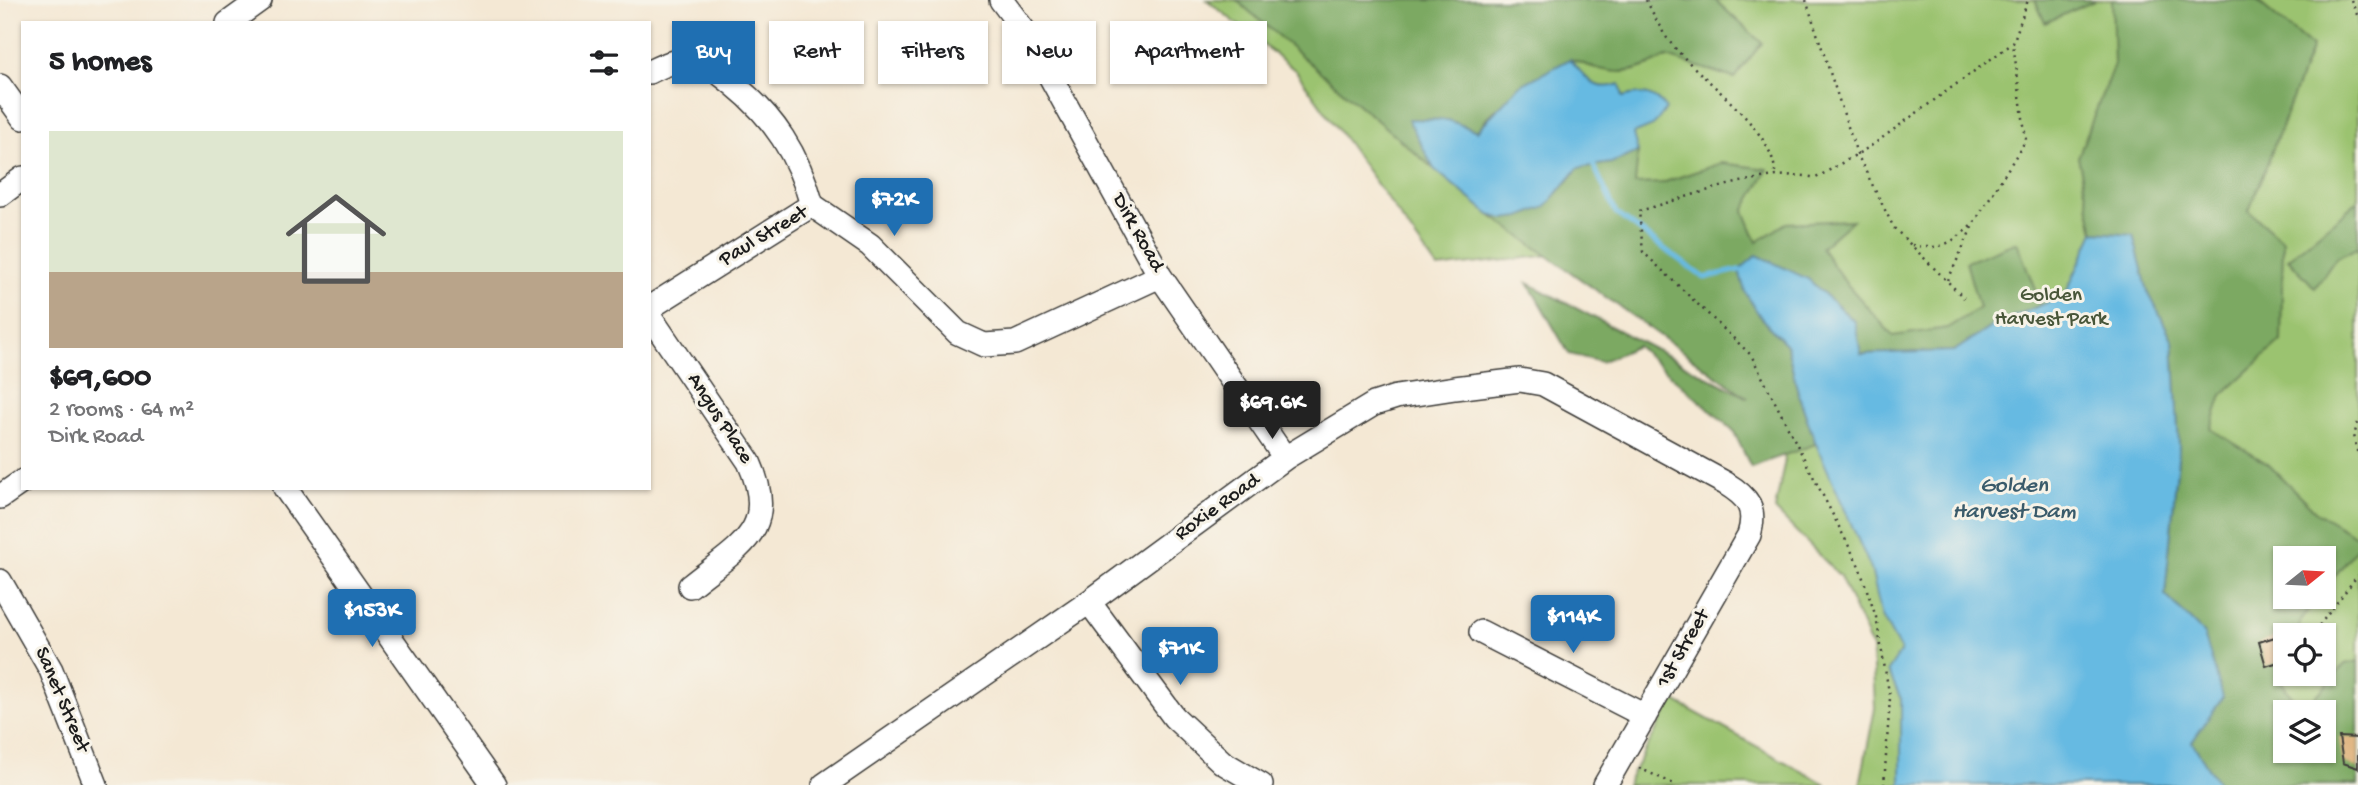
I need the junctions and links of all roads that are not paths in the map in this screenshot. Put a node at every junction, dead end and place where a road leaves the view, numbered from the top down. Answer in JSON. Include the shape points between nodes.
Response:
{"nodes":[{"id":1,"x":1001,"y":0,"type":"edge"},
{"id":2,"x":259,"y":9,"type":"edge"},
{"id":3,"x":232,"y":21,"type":"edge"},
{"id":4,"x":651,"y":71,"type":"edge"},
{"id":5,"x":0,"y":86,"type":"edge"},
{"id":6,"x":21,"y":115,"type":"edge"},
{"id":7,"x":21,"y":179,"type":"edge"},
{"id":8,"x":0,"y":195,"type":"edge"},
{"id":9,"x":812,"y":205,"type":"junction"},
{"id":10,"x":1160,"y":276,"type":"junction"},
{"id":11,"x":651,"y":307,"type":"edge"},
{"id":12,"x":651,"y":318,"type":"edge"},
{"id":13,"x":1285,"y":458,"type":"junction"},
{"id":14,"x":21,"y":482,"type":"edge"},
{"id":15,"x":286,"y":490,"type":"edge"},
{"id":16,"x":0,"y":497,"type":"edge"},
{"id":17,"x":1753,"y":511,"type":"joint"},
{"id":18,"x":0,"y":581,"type":"edge"},
{"id":19,"x":690,"y":586,"type":"dead end"},
{"id":20,"x":1089,"y":602,"type":"junction"},
{"id":21,"x":1480,"y":632,"type":"dead end"},
{"id":22,"x":1645,"y":716,"type":"junction"},
{"id":23,"x":96,"y":785,"type":"edge"},
{"id":24,"x":494,"y":785,"type":"edge"},
{"id":25,"x":824,"y":785,"type":"edge"},
{"id":26,"x":1261,"y":785,"type":"edge"},
{"id":27,"x":1605,"y":785,"type":"edge"}],
"edges":[{"from":1,"to":10,"type":"street","name":"Dirk Road","via":[[1028,36]]},
{"from":2,"to":3,"type":"street"},
{"from":4,"to":9,"type":"street","via":[[675,61],[693,60],[708,65],[745,94],[790,145]]},
{"from":5,"to":6,"type":"street"},
{"from":7,"to":8,"type":"street"},
{"from":9,"to":10,"type":"street","name":"Paul Street","via":[[870,245],[958,333],[984,345],[1015,343]]},
{"from":9,"to":11,"type":"street","name":"Paul Street"},
{"from":10,"to":13,"type":"street","name":"Dirk Road"},
{"from":12,"to":19,"type":"street","name":"Angus Place","via":[[749,461],[758,482],[761,503],[751,537]]},
{"from":13,"to":17,"type":"street","name":"Roxie Road","via":[[1374,404],[1520,380],[1543,384],[1714,477],[1748,500]]},
{"from":13,"to":20,"type":"street","name":"Roxie Road"},
{"from":14,"to":16,"type":"street"},
{"from":15,"to":24,"type":"street"},
{"from":17,"to":22,"type":"street","name":"1st Street","via":[[1749,535]]},
{"from":18,"to":23,"type":"street","name":"Sanet Street","via":[[51,670]]},
{"from":20,"to":25,"type":"street","name":"Roxie Road"},
{"from":20,"to":26,"type":"street","via":[[1174,717],[1222,762]]},
{"from":21,"to":22,"type":"street"},
{"from":22,"to":27,"type":"street","name":"1st Street"}]}
